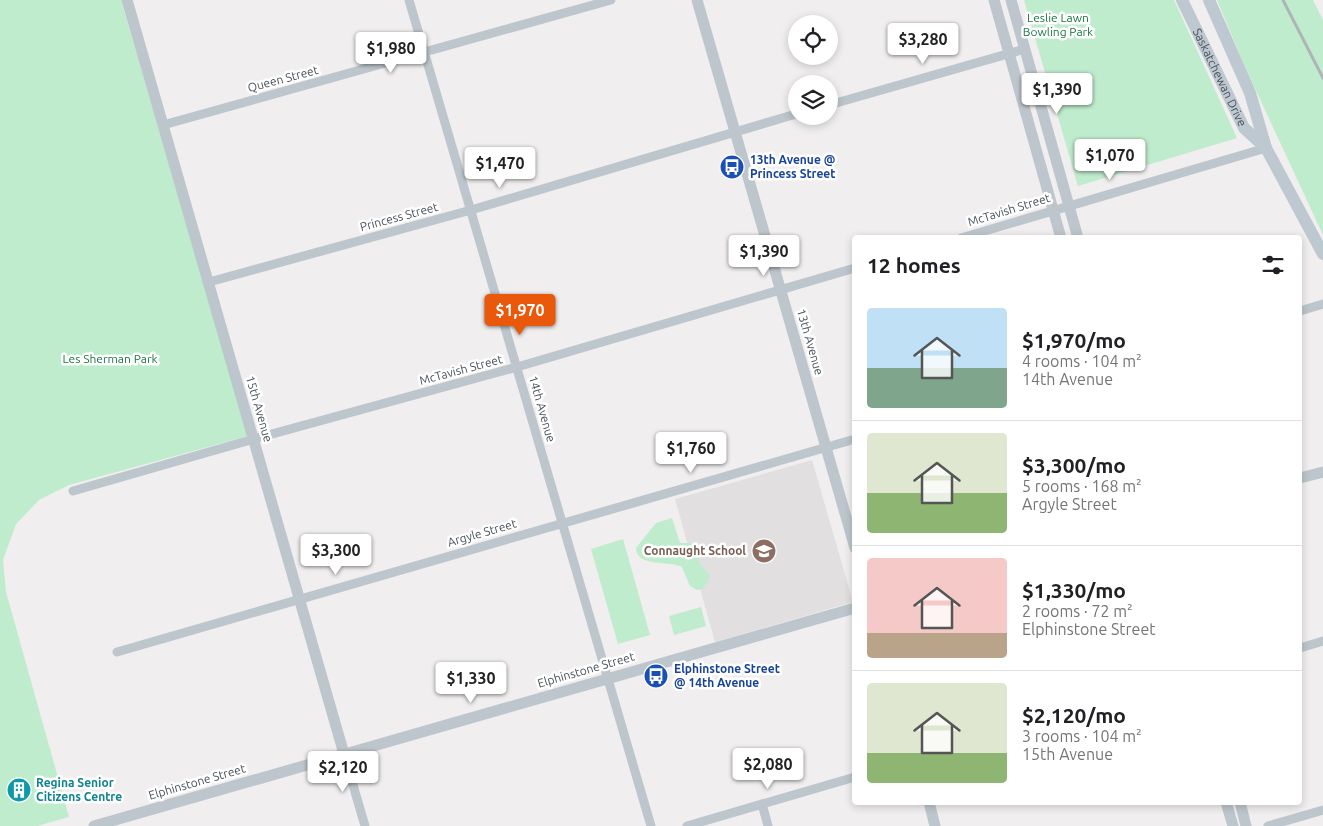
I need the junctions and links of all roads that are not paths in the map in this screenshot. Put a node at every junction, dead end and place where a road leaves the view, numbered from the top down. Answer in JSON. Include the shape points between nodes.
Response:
{"nodes":[{"id":1,"x":127,"y":0,"type":"edge"},
{"id":2,"x":409,"y":0,"type":"edge"},
{"id":3,"x":611,"y":0,"type":"edge"},
{"id":4,"x":697,"y":0,"type":"edge"},
{"id":5,"x":994,"y":0,"type":"edge"},
{"id":6,"x":1011,"y":0,"type":"edge"},
{"id":7,"x":1182,"y":0,"type":"edge"},
{"id":8,"x":1209,"y":0,"type":"edge"},
{"id":9,"x":1025,"y":49,"type":"junction"},
{"id":10,"x":425,"y":53,"type":"junction"},
{"id":11,"x":1009,"y":53,"type":"junction"},
{"id":12,"x":838,"y":102,"type":"edge"},
{"id":13,"x":788,"y":116,"type":"edge"},
{"id":14,"x":163,"y":125,"type":"junction"},
{"id":15,"x":735,"y":132,"type":"junction"},
{"id":16,"x":1266,"y":148,"type":"junction"},
{"id":17,"x":1068,"y":205,"type":"junction"},
{"id":18,"x":471,"y":210,"type":"junction"},
{"id":19,"x":1053,"y":210,"type":"junction"},
{"id":20,"x":971,"y":235,"type":"edge"},
{"id":21,"x":1060,"y":235,"type":"edge"},
{"id":22,"x":1077,"y":235,"type":"edge"},
{"id":23,"x":1323,"y":254,"type":"edge"},
{"id":24,"x":852,"y":269,"type":"edge"},
{"id":25,"x":208,"y":282,"type":"junction"},
{"id":26,"x":781,"y":290,"type":"junction"},
{"id":27,"x":1323,"y":304,"type":"edge"},
{"id":28,"x":1302,"y":310,"type":"edge"},
{"id":29,"x":517,"y":368,"type":"junction"},
{"id":30,"x":254,"y":439,"type":"junction"},
{"id":31,"x":852,"y":440,"type":"edge"},
{"id":32,"x":826,"y":448,"type":"junction"},
{"id":33,"x":1323,"y":472,"type":"edge"},
{"id":34,"x":1302,"y":477,"type":"edge"},
{"id":35,"x":73,"y":491,"type":"dead end"},
{"id":36,"x":562,"y":524,"type":"junction"},
{"id":37,"x":852,"y":538,"type":"edge"},
{"id":38,"x":300,"y":598,"type":"junction"},
{"id":39,"x":852,"y":609,"type":"edge"},
{"id":40,"x":1323,"y":641,"type":"edge"},
{"id":41,"x":1302,"y":647,"type":"edge"},
{"id":42,"x":117,"y":652,"type":"dead end"},
{"id":43,"x":608,"y":678,"type":"junction"},
{"id":44,"x":344,"y":754,"type":"junction"},
{"id":45,"x":852,"y":778,"type":"edge"},
{"id":46,"x":762,"y":804,"type":"junction"},
{"id":47,"x":930,"y":805,"type":"edge"},
{"id":48,"x":1227,"y":805,"type":"edge"},
{"id":49,"x":1241,"y":805,"type":"edge"},
{"id":50,"x":1323,"y":810,"type":"edge"},
{"id":51,"x":94,"y":826,"type":"edge"},
{"id":52,"x":365,"y":826,"type":"edge"},
{"id":53,"x":651,"y":826,"type":"edge"},
{"id":54,"x":687,"y":826,"type":"edge"},
{"id":55,"x":768,"y":826,"type":"edge"},
{"id":56,"x":935,"y":826,"type":"edge"},
{"id":57,"x":1233,"y":826,"type":"edge"},
{"id":58,"x":1246,"y":826,"type":"edge"},
{"id":59,"x":1268,"y":826,"type":"edge"}],
"edges":[{"from":1,"to":14,"type":"street","name":"15th Avenue"},
{"from":2,"to":10,"type":"street","name":"14th Avenue"},
{"from":3,"to":10,"type":"street","name":"Queen Street"},
{"from":4,"to":15,"type":"street","name":"13th Avenue"},
{"from":5,"to":11,"type":"street"},
{"from":6,"to":9,"type":"street"},
{"from":7,"to":16,"type":"main road","name":"Saskatchewan Drive","via":[[1244,128]]},
{"from":8,"to":16,"type":"main road","name":"Saskatchewan Drive","via":[[1250,93]]},
{"from":9,"to":11,"type":"street"},
{"from":9,"to":17,"type":"street"},
{"from":10,"to":14,"type":"street","name":"Queen Street"},
{"from":10,"to":18,"type":"street","name":"14th Avenue"},
{"from":11,"to":12,"type":"street"},
{"from":11,"to":19,"type":"street"},
{"from":13,"to":15,"type":"street","name":"Princess Street"},
{"from":14,"to":25,"type":"street","name":"15th Avenue"},
{"from":15,"to":18,"type":"street","name":"Princess Street"},
{"from":15,"to":26,"type":"street","name":"13th Avenue"},
{"from":16,"to":17,"type":"street","name":"McTavish Street"},
{"from":16,"to":23,"type":"main road","name":"Saskatchewan Drive"},
{"from":17,"to":19,"type":"street","name":"McTavish Street"},
{"from":17,"to":22,"type":"street"},
{"from":18,"to":25,"type":"street","name":"Princess Street"},
{"from":18,"to":29,"type":"street","name":"14th Avenue"},
{"from":19,"to":20,"type":"street","name":"McTavish Street"},
{"from":19,"to":21,"type":"street"},
{"from":24,"to":26,"type":"street","name":"McTavish Street"},
{"from":25,"to":30,"type":"street","name":"15th Avenue"},
{"from":26,"to":29,"type":"street","name":"McTavish Street"},
{"from":26,"to":32,"type":"street","name":"13th Avenue"},
{"from":27,"to":28,"type":"street"},
{"from":29,"to":30,"type":"street","name":"McTavish Street"},
{"from":29,"to":36,"type":"street","name":"14th Avenue"},
{"from":30,"to":35,"type":"street","name":"McTavish Street"},
{"from":30,"to":38,"type":"street","name":"15th Avenue"},
{"from":31,"to":32,"type":"street","name":"Argyle Street"},
{"from":32,"to":36,"type":"street","name":"Argyle Street"},
{"from":32,"to":37,"type":"street","name":"13th Avenue"},
{"from":33,"to":34,"type":"street"},
{"from":36,"to":38,"type":"street","name":"Argyle Street"},
{"from":36,"to":43,"type":"street","name":"14th Avenue"},
{"from":38,"to":42,"type":"street","name":"Argyle Street"},
{"from":38,"to":44,"type":"street","name":"15th Avenue"},
{"from":39,"to":43,"type":"street","name":"Elphinstone Street"},
{"from":40,"to":41,"type":"street"},
{"from":43,"to":44,"type":"street","name":"Elphinstone Street"},
{"from":43,"to":53,"type":"street","name":"14th Avenue"},
{"from":44,"to":51,"type":"street","name":"Elphinstone Street"},
{"from":44,"to":52,"type":"street","name":"15th Avenue"},
{"from":45,"to":46,"type":"street"},
{"from":46,"to":54,"type":"street"},
{"from":46,"to":55,"type":"street"},
{"from":47,"to":56,"type":"street"},
{"from":48,"to":57,"type":"street"},
{"from":49,"to":58,"type":"street"},
{"from":50,"to":59,"type":"street"}]}
